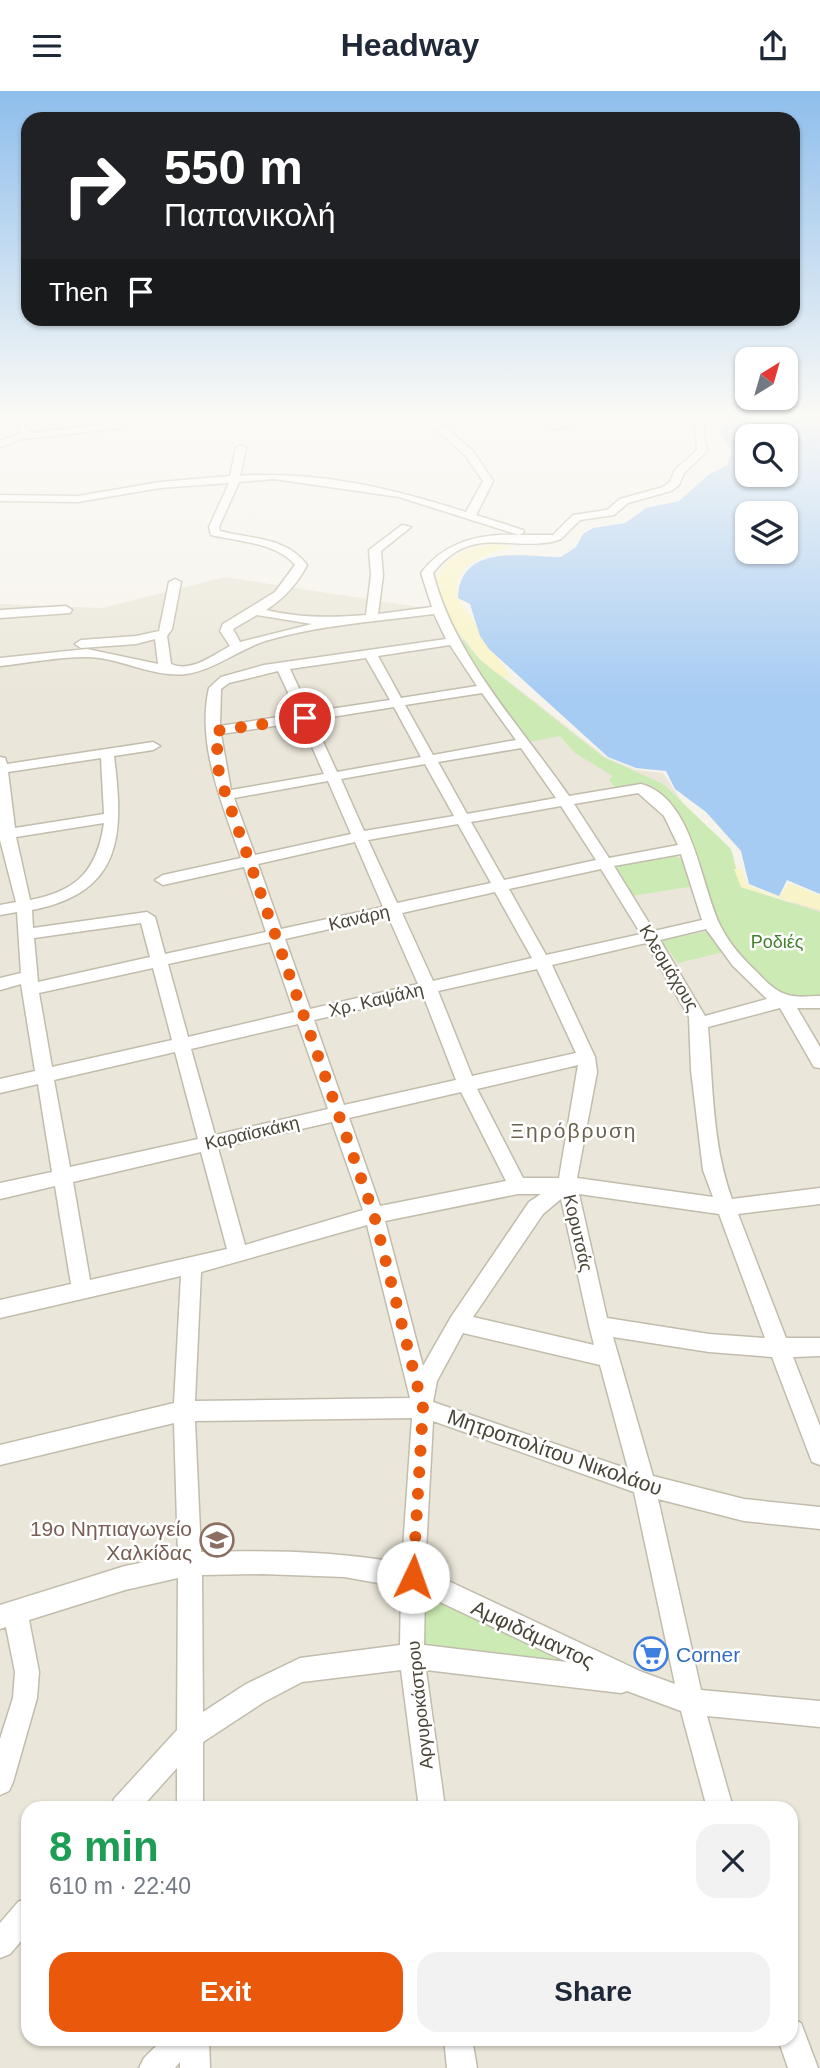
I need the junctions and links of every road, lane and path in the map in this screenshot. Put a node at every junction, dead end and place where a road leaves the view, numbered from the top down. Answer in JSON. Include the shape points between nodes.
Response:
{"nodes":[{"id":1,"x":222,"y":509,"type":"edge"},
{"id":2,"x":449,"y":509,"type":"edge"},
{"id":3,"x":473,"y":509,"type":"edge"},
{"id":4,"x":614,"y":509,"type":"edge"},
{"id":5,"x":470,"y":515,"type":"junction"},
{"id":6,"x":407,"y":527,"type":"dead end"},
{"id":7,"x":544,"y":540,"type":"junction"},
{"id":8,"x":175,"y":582,"type":"dead end"},
{"id":9,"x":437,"y":607,"type":"junction"},
{"id":10,"x":66,"y":610,"type":"dead end"},
{"id":11,"x":259,"y":611,"type":"junction"},
{"id":12,"x":0,"y":614,"type":"edge"},
{"id":13,"x":372,"y":618,"type":"junction"},
{"id":14,"x":342,"y":622,"type":"junction"},
{"id":15,"x":164,"y":633,"type":"junction"},
{"id":16,"x":456,"y":641,"type":"junction"},
{"id":17,"x":81,"y":644,"type":"dead end"},
{"id":18,"x":237,"y":647,"type":"junction"},
{"id":19,"x":371,"y":655,"type":"junction"},
{"id":20,"x":0,"y":662,"type":"edge"},
{"id":21,"x":283,"y":667,"type":"junction"},
{"id":22,"x":171,"y":670,"type":"junction"},
{"id":23,"x":485,"y":689,"type":"junction"},
{"id":24,"x":400,"y":703,"type":"junction"},
{"id":25,"x":305,"y":718,"type":"junction"},
{"id":26,"x":216,"y":731,"type":"junction"},
{"id":27,"x":525,"y":743,"type":"junction"},
{"id":28,"x":153,"y":746,"type":"dead end"},
{"id":29,"x":107,"y":754,"type":"junction"},
{"id":30,"x":429,"y":759,"type":"junction"},
{"id":31,"x":1,"y":766,"type":"edge"},
{"id":32,"x":330,"y":776,"type":"junction"},
{"id":33,"x":231,"y":794,"type":"junction"},
{"id":34,"x":564,"y":801,"type":"junction"},
{"id":35,"x":111,"y":817,"type":"junction"},
{"id":36,"x":463,"y":820,"type":"junction"},
{"id":37,"x":4,"y":834,"type":"edge"},
{"id":38,"x":358,"y":837,"type":"junction"},
{"id":39,"x":689,"y":848,"type":"junction"},
{"id":40,"x":251,"y":860,"type":"junction"},
{"id":41,"x":606,"y":863,"type":"junction"},
{"id":42,"x":163,"y":880,"type":"dead end"},
{"id":43,"x":501,"y":887,"type":"junction"},
{"id":44,"x":24,"y":906,"type":"junction"},
{"id":45,"x":0,"y":910,"type":"edge"},
{"id":46,"x":390,"y":910,"type":"junction"},
{"id":47,"x":711,"y":923,"type":"junction"},
{"id":48,"x":26,"y":935,"type":"junction"},
{"id":49,"x":275,"y":937,"type":"junction"},
{"id":50,"x":651,"y":937,"type":"junction"},
{"id":51,"x":159,"y":961,"type":"junction"},
{"id":52,"x":541,"y":962,"type":"junction"},
{"id":53,"x":29,"y":983,"type":"junction"},
{"id":54,"x":0,"y":984,"type":"edge"},
{"id":55,"x":428,"y":988,"type":"junction"},
{"id":56,"x":784,"y":1001,"type":"junction"},
{"id":57,"x":820,"y":1002,"type":"edge"},
{"id":58,"x":305,"y":1016,"type":"junction"},
{"id":59,"x":701,"y":1023,"type":"junction"},
{"id":60,"x":182,"y":1045,"type":"junction"},
{"id":61,"x":586,"y":1057,"type":"junction"},
{"id":62,"x":820,"y":1062,"type":"edge"},
{"id":63,"x":46,"y":1076,"type":"junction"},
{"id":64,"x":466,"y":1084,"type":"junction"},
{"id":65,"x":0,"y":1086,"type":"edge"},
{"id":66,"x":336,"y":1114,"type":"junction"},
{"id":67,"x":206,"y":1144,"type":"junction"},
{"id":68,"x":61,"y":1177,"type":"junction"},
{"id":69,"x":567,"y":1184,"type":"junction"},
{"id":70,"x":518,"y":1186,"type":"junction"},
{"id":71,"x":0,"y":1191,"type":"edge"},
{"id":72,"x":820,"y":1196,"type":"edge"},
{"id":73,"x":727,"y":1207,"type":"junction"},
{"id":74,"x":374,"y":1215,"type":"junction"},
{"id":75,"x":238,"y":1255,"type":"junction"},
{"id":76,"x":191,"y":1265,"type":"junction"},
{"id":77,"x":82,"y":1291,"type":"junction"},
{"id":78,"x":0,"y":1309,"type":"edge"},
{"id":79,"x":458,"y":1324,"type":"junction"},
{"id":80,"x":598,"y":1325,"type":"junction"},
{"id":81,"x":820,"y":1347,"type":"edge"},
{"id":82,"x":780,"y":1349,"type":"junction"},
{"id":83,"x":607,"y":1357,"type":"junction"},
{"id":84,"x":423,"y":1408,"type":"junction"},
{"id":85,"x":184,"y":1411,"type":"junction"},
{"id":86,"x":0,"y":1455,"type":"edge"},
{"id":87,"x":820,"y":1455,"type":"edge"},
{"id":88,"x":644,"y":1485,"type":"junction"},
{"id":89,"x":820,"y":1518,"type":"edge"},
{"id":90,"x":190,"y":1564,"type":"junction"},
{"id":91,"x":413,"y":1577,"type":"junction"},
{"id":92,"x":7,"y":1614,"type":"edge"},
{"id":93,"x":412,"y":1656,"type":"junction"},
{"id":94,"x":638,"y":1683,"type":"junction"},
{"id":95,"x":691,"y":1702,"type":"junction"},
{"id":96,"x":820,"y":1713,"type":"edge"},
{"id":97,"x":189,"y":1737,"type":"junction"},
{"id":98,"x":0,"y":1781,"type":"edge"},
{"id":99,"x":130,"y":1801,"type":"edge"},
{"id":100,"x":190,"y":1801,"type":"edge"},
{"id":101,"x":431,"y":1801,"type":"edge"},
{"id":102,"x":718,"y":1801,"type":"edge"},
{"id":103,"x":21,"y":1920,"type":"edge"},
{"id":104,"x":0,"y":1944,"type":"edge"},
{"id":105,"x":176,"y":2046,"type":"edge"},
{"id":106,"x":195,"y":2046,"type":"edge"},
{"id":107,"x":459,"y":2046,"type":"edge"},
{"id":108,"x":795,"y":2046,"type":"edge"},
{"id":109,"x":155,"y":2068,"type":"edge"},
{"id":110,"x":195,"y":2068,"type":"edge"},
{"id":111,"x":461,"y":2068,"type":"edge"},
{"id":112,"x":803,"y":2068,"type":"edge"}],
"edges":[{"from":1,"to":11,"type":"street","via":[[215,533],[271,546],[301,565]]},
{"from":2,"to":5,"type":"street"},
{"from":3,"to":5,"type":"street"},
{"from":4,"to":7,"type":"street","via":[[578,517],[557,537]]},
{"from":5,"to":7,"type":"street"},
{"from":6,"to":13,"type":"street","via":[[375,550]]},
{"from":7,"to":9,"type":"street","name":"Κλεομάχους","via":[[490,537],[451,551],[428,568]]},
{"from":8,"to":15,"type":"street"},
{"from":9,"to":13,"type":"street"},
{"from":9,"to":16,"type":"street","name":"Κλεομάχους"},
{"from":10,"to":12,"type":"street"},
{"from":11,"to":14,"type":"street","via":[[298,620]]},
{"from":11,"to":18,"type":"street","via":[[227,627]]},
{"from":13,"to":14,"type":"street"},
{"from":14,"to":18,"type":"street","via":[[276,633]]},
{"from":15,"to":17,"type":"street"},
{"from":15,"to":22,"type":"street","via":[[165,666]]},
{"from":16,"to":19,"type":"street"},
{"from":16,"to":23,"type":"street","name":"Κλεομάχους"},
{"from":18,"to":22,"type":"street","via":[[197,668]]},
{"from":19,"to":21,"type":"street"},
{"from":19,"to":24,"type":"street","name":"Κορυτσάς"},
{"from":20,"to":22,"type":"street","via":[[87,653]]},
{"from":21,"to":25,"type":"street"},
{"from":21,"to":26,"type":"street","name":"Αργυροκάστρου","via":[[225,680],[215,688]]},
{"from":23,"to":24,"type":"street"},
{"from":23,"to":27,"type":"street","name":"Κλεομάχους"},
{"from":24,"to":25,"type":"street"},
{"from":24,"to":30,"type":"street","name":"Κορυτσάς"},
{"from":25,"to":26,"type":"street"},
{"from":25,"to":32,"type":"street"},
{"from":26,"to":33,"type":"street","name":"Αργυροκάστρου","via":[[219,775]]},
{"from":27,"to":30,"type":"street"},
{"from":27,"to":34,"type":"street","name":"Κλεομάχους"},
{"from":28,"to":29,"type":"street"},
{"from":29,"to":31,"type":"street"},
{"from":29,"to":35,"type":"street"},
{"from":30,"to":32,"type":"street"},
{"from":30,"to":36,"type":"street","name":"Κορυτσάς"},
{"from":31,"to":37,"type":"street"},
{"from":32,"to":33,"type":"street"},
{"from":32,"to":38,"type":"street"},
{"from":33,"to":40,"type":"street","name":"Αργυροκάστρου"},
{"from":34,"to":36,"type":"street"},
{"from":34,"to":39,"type":"street","via":[[633,788],[652,794]]},
{"from":34,"to":41,"type":"street","name":"Κλεομάχους"},
{"from":35,"to":37,"type":"street"},
{"from":35,"to":44,"type":"street","via":[[104,862],[89,880],[55,900]]},
{"from":36,"to":38,"type":"street"},
{"from":36,"to":43,"type":"street","name":"Κορυτσάς"},
{"from":37,"to":44,"type":"street"},
{"from":38,"to":40,"type":"street"},
{"from":38,"to":46,"type":"street"},
{"from":39,"to":41,"type":"street","name":"Κανάρη"},
{"from":39,"to":47,"type":"street"},
{"from":40,"to":42,"type":"street"},
{"from":40,"to":49,"type":"street","name":"Αργυροκάστρου"},
{"from":41,"to":43,"type":"street","name":"Κανάρη"},
{"from":41,"to":50,"type":"street","name":"Κλεομάχους"},
{"from":43,"to":46,"type":"street","name":"Κανάρη"},
{"from":43,"to":52,"type":"street","name":"Κορυτσάς"},
{"from":44,"to":45,"type":"street"},
{"from":44,"to":48,"type":"street"},
{"from":46,"to":49,"type":"street","name":"Κανάρη"},
{"from":46,"to":55,"type":"street"},
{"from":47,"to":50,"type":"street","name":"Χρ. Καψάλη"},
{"from":47,"to":56,"type":"street","via":[[743,967]]},
{"from":48,"to":51,"type":"street","via":[[148,917]]},
{"from":48,"to":53,"type":"street"},
{"from":49,"to":51,"type":"street","name":"Κανάρη"},
{"from":49,"to":58,"type":"street","name":"Αργυροκάστρου"},
{"from":50,"to":52,"type":"street","name":"Χρ. Καψάλη"},
{"from":50,"to":59,"type":"street","name":"Κλεομάχους"},
{"from":51,"to":53,"type":"street","name":"Κανάρη"},
{"from":51,"to":60,"type":"street"},
{"from":52,"to":55,"type":"street","name":"Χρ. Καψάλη"},
{"from":52,"to":61,"type":"street","name":"Κορυτσάς"},
{"from":53,"to":54,"type":"street","name":"Κανάρη"},
{"from":53,"to":63,"type":"street"},
{"from":55,"to":58,"type":"street","name":"Χρ. Καψάλη"},
{"from":55,"to":64,"type":"street"},
{"from":56,"to":57,"type":"street"},
{"from":56,"to":59,"type":"street"},
{"from":56,"to":62,"type":"street"},
{"from":58,"to":60,"type":"street","name":"Χρ. Καψάλη"},
{"from":58,"to":66,"type":"street","name":"Αργυροκάστρου"},
{"from":59,"to":73,"type":"street","name":"Κλεομάχους","via":[[700,1068],[712,1134],[712,1170]]},
{"from":60,"to":63,"type":"street","name":"Χρ. Καψάλη"},
{"from":60,"to":67,"type":"street"},
{"from":61,"to":64,"type":"street","name":"Καραϊσκάκη"},
{"from":61,"to":69,"type":"street","name":"Κορυτσάς","via":[[588,1072]]},
{"from":63,"to":65,"type":"street","name":"Χρ. Καψάλη"},
{"from":63,"to":68,"type":"street"},
{"from":64,"to":66,"type":"street","name":"Καραϊσκάκη"},
{"from":64,"to":70,"type":"street"},
{"from":66,"to":67,"type":"street","name":"Καραϊσκάκη"},
{"from":66,"to":74,"type":"street","name":"Αργυροκάστρου"},
{"from":67,"to":68,"type":"street","name":"Καραϊσκάκη"},
{"from":67,"to":75,"type":"street"},
{"from":68,"to":71,"type":"street","name":"Καραϊσκάκη"},
{"from":68,"to":77,"type":"street"},
{"from":69,"to":70,"type":"street"},
{"from":69,"to":73,"type":"street"},
{"from":69,"to":79,"type":"street","via":[[536,1208]]},
{"from":69,"to":80,"type":"street","name":"Κορυτσάς"},
{"from":70,"to":74,"type":"street"},
{"from":72,"to":73,"type":"street"},
{"from":73,"to":82,"type":"street","name":"Κλεομάχους"},
{"from":74,"to":75,"type":"street"},
{"from":74,"to":84,"type":"street","name":"Αργυροκάστρου"},
{"from":75,"to":76,"type":"street"},
{"from":76,"to":77,"type":"street"},
{"from":76,"to":85,"type":"street"},
{"from":77,"to":78,"type":"street"},
{"from":79,"to":83,"type":"street"},
{"from":79,"to":84,"type":"street","via":[[427,1379]]},
{"from":80,"to":82,"type":"street","via":[[693,1343]]},
{"from":80,"to":83,"type":"street","name":"Κορυτσάς"},
{"from":81,"to":82,"type":"street"},
{"from":82,"to":87,"type":"street","name":"Κλεομάχους"},
{"from":83,"to":88,"type":"street","name":"Κορυτσάς"},
{"from":84,"to":85,"type":"street","name":"Μητροπολίτου Νικολάου"},
{"from":84,"to":88,"type":"street","name":"Μητροπολίτου Νικολάου"},
{"from":84,"to":91,"type":"street","name":"Αργυροκάστρου"},
{"from":85,"to":86,"type":"street","name":"Μητροπολίτου Νικολάου"},
{"from":85,"to":90,"type":"street"},
{"from":88,"to":89,"type":"street","name":"Μητροπολίτου Νικολάου","via":[[744,1510]]},
{"from":88,"to":95,"type":"street","name":"Κορυτσάς"},
{"from":90,"to":91,"type":"street","name":"Αμφιδάμαντος","via":[[344,1565]]},
{"from":90,"to":92,"type":"street","name":"Αμφιδάμαντος","via":[[125,1578]]},
{"from":90,"to":97,"type":"street"},
{"from":91,"to":93,"type":"street","name":"Αργυροκάστρου"},
{"from":91,"to":94,"type":"street","name":"Αμφιδάμαντος"},
{"from":92,"to":98,"type":"street","via":[[27,1672],[26,1698]]},
{"from":93,"to":94,"type":"street"},
{"from":93,"to":97,"type":"street","via":[[300,1670],[255,1693]]},
{"from":93,"to":101,"type":"street","name":"Αργυροκάστρου"},
{"from":94,"to":95,"type":"street","name":"Αμφιδάμαντος"},
{"from":95,"to":96,"type":"street","name":"Αμφιδάμαντος"},
{"from":95,"to":102,"type":"street","name":"Κορυτσάς"},
{"from":97,"to":99,"type":"street"},
{"from":97,"to":100,"type":"street"},
{"from":103,"to":104,"type":"street"},
{"from":105,"to":109,"type":"street"},
{"from":106,"to":110,"type":"street"},
{"from":107,"to":111,"type":"street"},
{"from":108,"to":112,"type":"street"}]}
